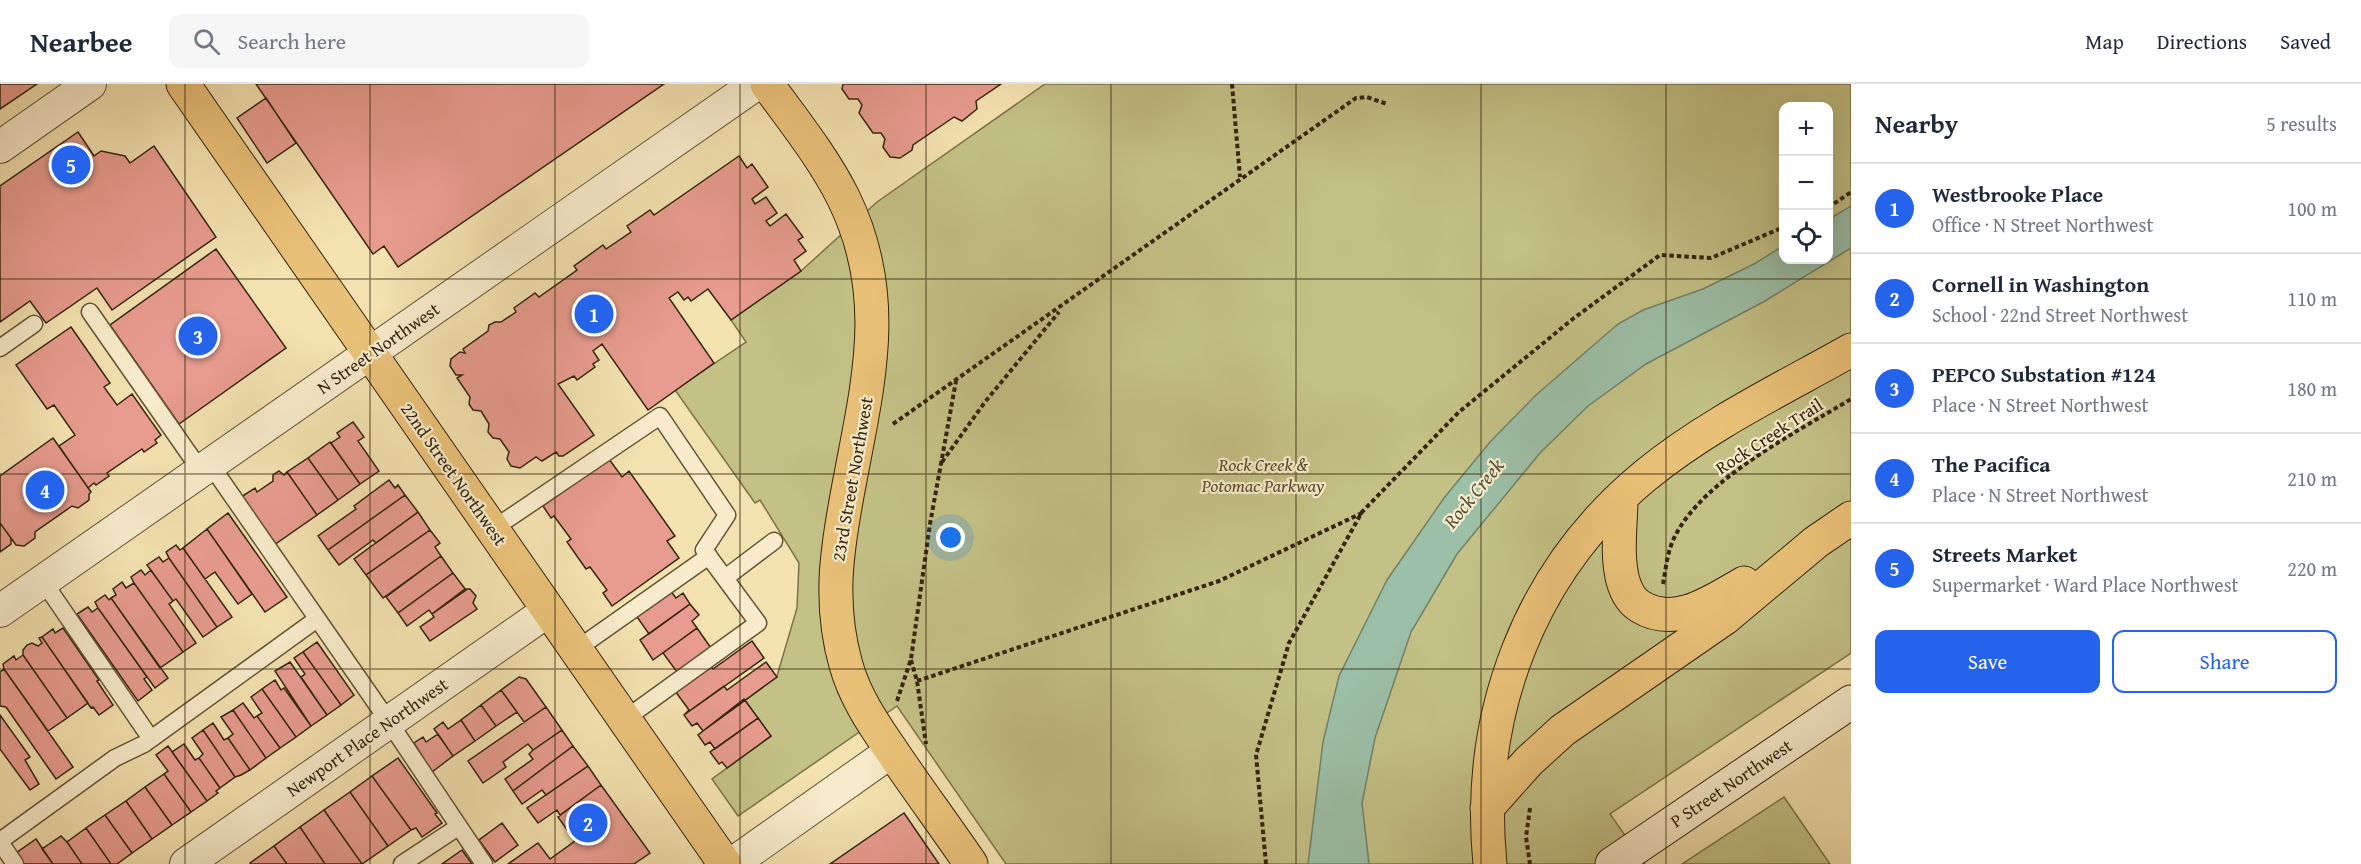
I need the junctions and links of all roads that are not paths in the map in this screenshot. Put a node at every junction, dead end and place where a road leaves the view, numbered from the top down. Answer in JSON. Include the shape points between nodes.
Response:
{"nodes":[{"id":1,"x":90,"y":84,"type":"edge"},
{"id":2,"x":183,"y":84,"type":"edge"},
{"id":3,"x":756,"y":84,"type":"edge"},
{"id":4,"x":767,"y":84,"type":"edge"},
{"id":5,"x":0,"y":147,"type":"edge"},
{"id":6,"x":90,"y":312,"type":"dead end"},
{"id":7,"x":34,"y":324,"type":"dead end"},
{"id":8,"x":0,"y":348,"type":"edge"},
{"id":9,"x":1851,"y":350,"type":"edge"},
{"id":10,"x":370,"y":354,"type":"junction"},
{"id":11,"x":205,"y":468,"type":"junction"},
{"id":12,"x":1621,"y":497,"type":"junction"},
{"id":13,"x":1851,"y":518,"type":"edge"},
{"id":14,"x":493,"y":529,"type":"junction"},
{"id":15,"x":774,"y":541,"type":"dead end"},
{"id":16,"x":1816,"y":542,"type":"junction"},
{"id":17,"x":709,"y":556,"type":"junction"},
{"id":18,"x":725,"y":578,"type":"junction"},
{"id":19,"x":43,"y":581,"type":"junction"},
{"id":20,"x":3,"y":601,"type":"edge"},
{"id":21,"x":549,"y":610,"type":"junction"},
{"id":22,"x":317,"y":619,"type":"junction"},
{"id":23,"x":577,"y":649,"type":"junction"},
{"id":24,"x":1851,"y":702,"type":"edge"},
{"id":25,"x":625,"y":720,"type":"junction"},
{"id":26,"x":389,"y":722,"type":"junction"},
{"id":27,"x":151,"y":739,"type":"junction"},
{"id":28,"x":892,"y":751,"type":"junction"},
{"id":29,"x":1487,"y":807,"type":"junction"},
{"id":30,"x":458,"y":827,"type":"junction"},
{"id":31,"x":0,"y":841,"type":"edge"},
{"id":32,"x":1623,"y":856,"type":"edge"},
{"id":33,"x":15,"y":864,"type":"edge"},
{"id":34,"x":186,"y":864,"type":"edge"},
{"id":35,"x":402,"y":864,"type":"edge"},
{"id":36,"x":484,"y":864,"type":"edge"},
{"id":37,"x":725,"y":864,"type":"edge"},
{"id":38,"x":732,"y":864,"type":"edge"},
{"id":39,"x":971,"y":864,"type":"edge"},
{"id":40,"x":1490,"y":864,"type":"edge"}],
"edges":[{"from":1,"to":5,"type":"street"},
{"from":2,"to":10,"type":"main road","name":"22nd Street Northwest"},
{"from":3,"to":10,"type":"street","name":"N Street Northwest"},
{"from":4,"to":28,"type":"main road","name":"23rd Street Northwest","via":[[843,197],[864,258],[873,318],[872,356],[837,551],[836,606],[846,665],[867,715]]},
{"from":6,"to":11,"type":"lane"},
{"from":7,"to":8,"type":"lane"},
{"from":9,"to":12,"type":"main road","via":[[1698,437]]},
{"from":10,"to":11,"type":"street","name":"N Street Northwest"},
{"from":10,"to":14,"type":"main road","name":"22nd Street Northwest"},
{"from":11,"to":19,"type":"street","name":"N Street Northwest"},
{"from":11,"to":22,"type":"lane"},
{"from":12,"to":16,"type":"main road","via":[[1623,583],[1637,604],[1662,615],[1685,613],[1714,600]]},
{"from":12,"to":29,"type":"main road","via":[[1555,577],[1522,638],[1491,748]]},
{"from":13,"to":16,"type":"main road"},
{"from":14,"to":17,"type":"lane","via":[[660,416],[727,515],[704,550]]},
{"from":14,"to":21,"type":"main road","name":"22nd Street Northwest"},
{"from":15,"to":18,"type":"lane"},
{"from":16,"to":29,"type":"main road","via":[[1725,618],[1563,730]]},
{"from":17,"to":18,"type":"lane"},
{"from":17,"to":23,"type":"lane"},
{"from":18,"to":25,"type":"lane","via":[[758,623]]},
{"from":19,"to":20,"type":"street","name":"N Street Northwest"},
{"from":19,"to":27,"type":"lane"},
{"from":21,"to":23,"type":"main road","name":"22nd Street Northwest"},
{"from":21,"to":26,"type":"street","name":"Newport Place Northwest"},
{"from":22,"to":26,"type":"lane"},
{"from":22,"to":27,"type":"lane"},
{"from":23,"to":25,"type":"main road","name":"22nd Street Northwest"},
{"from":24,"to":32,"type":"main road","name":"P Street Northwest"},
{"from":25,"to":37,"type":"main road","name":"22nd Street Northwest"},
{"from":26,"to":30,"type":"lane"},
{"from":26,"to":34,"type":"street","name":"Newport Place Northwest"},
{"from":27,"to":31,"type":"lane","via":[[115,758]]},
{"from":28,"to":38,"type":"street"},
{"from":28,"to":39,"type":"main road","name":"23rd Street Northwest"},
{"from":29,"to":40,"type":"main road"},
{"from":30,"to":35,"type":"lane"},
{"from":30,"to":36,"type":"lane"},
{"from":31,"to":33,"type":"lane"}]}
